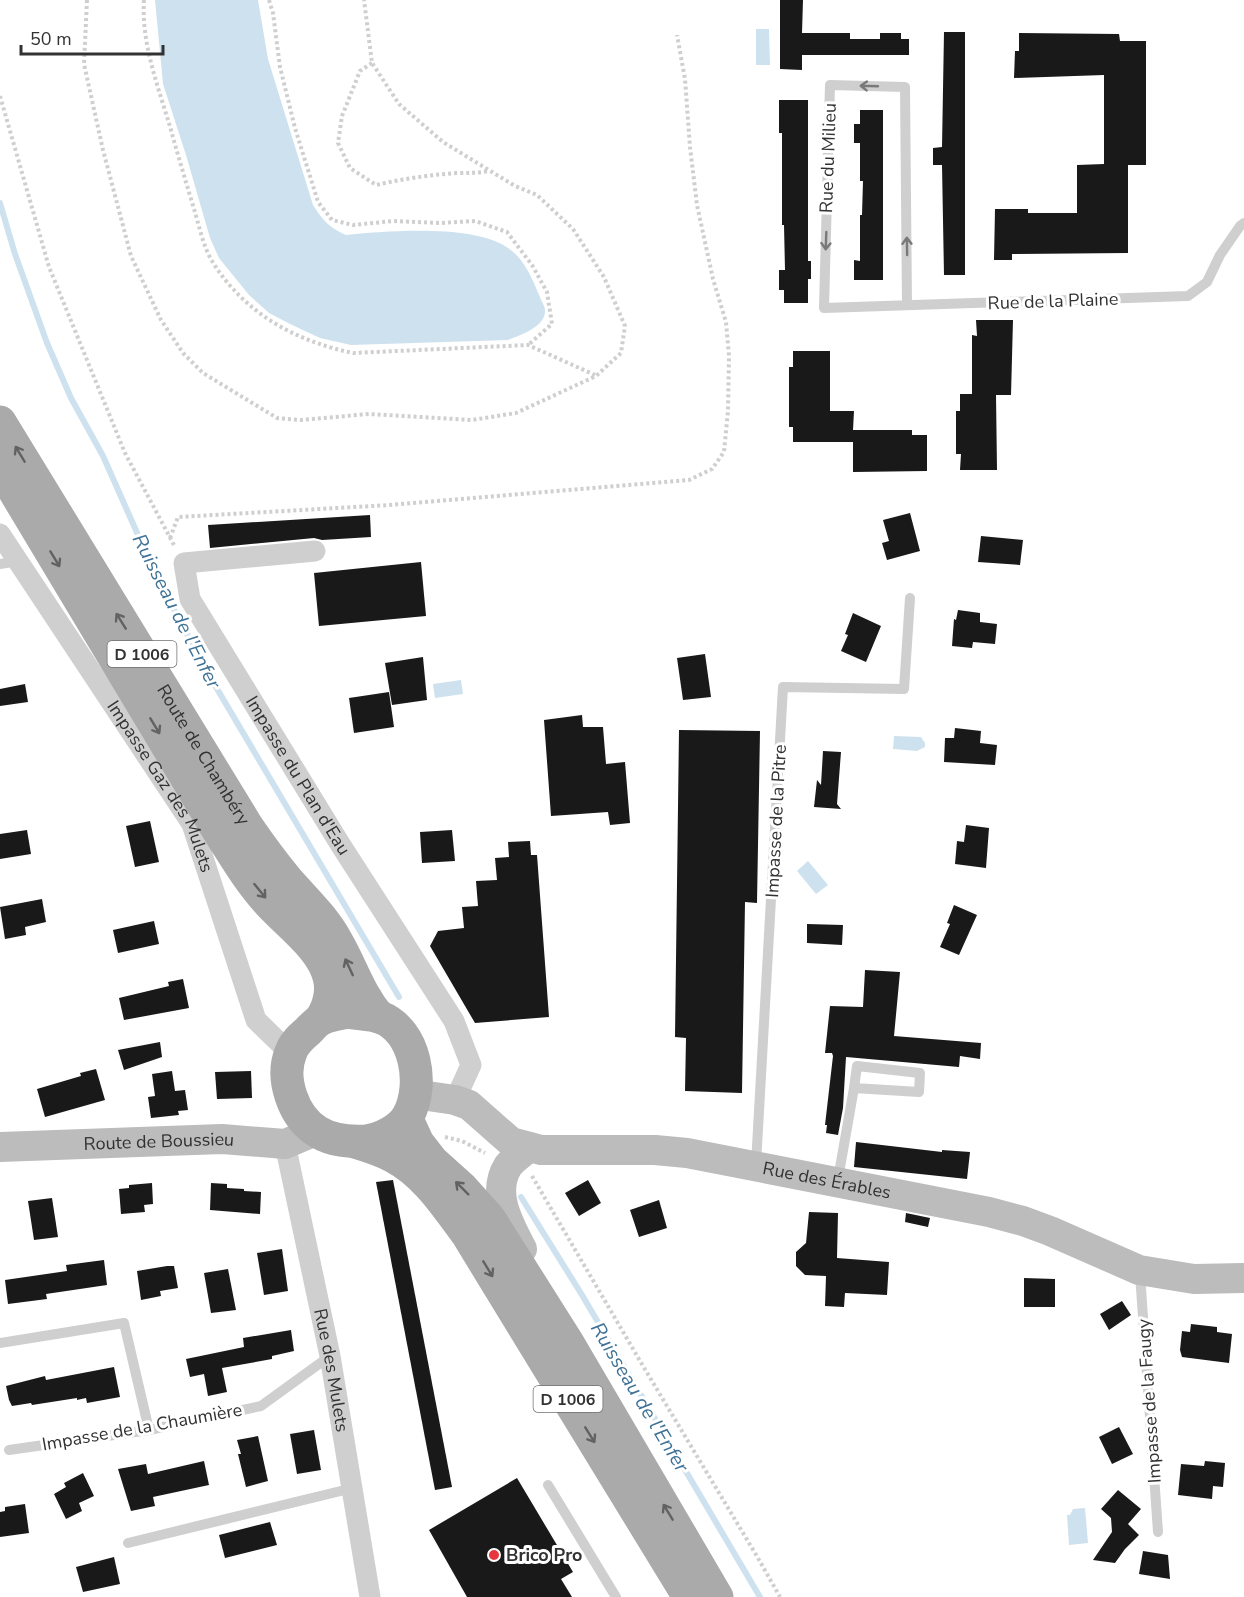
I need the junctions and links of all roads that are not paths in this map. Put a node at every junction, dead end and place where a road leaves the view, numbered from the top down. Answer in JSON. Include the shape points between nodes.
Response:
{"nodes":[{"id":1,"x":1244,"y":223,"type":"edge"},
{"id":2,"x":907,"y":305,"type":"junction"},
{"id":3,"x":824,"y":308,"type":"joint"},
{"id":4,"x":0,"y":422,"type":"edge"},
{"id":5,"x":0,"y":467,"type":"edge"},
{"id":6,"x":0,"y":534,"type":"edge"},
{"id":7,"x":315,"y":551,"type":"dead end"},
{"id":8,"x":9,"y":562,"type":"edge"},
{"id":9,"x":910,"y":598,"type":"dead end"},
{"id":10,"x":379,"y":1017,"type":"junction"},
{"id":11,"x":321,"y":1019,"type":"junction"},
{"id":12,"x":290,"y":1053,"type":"junction"},
{"id":13,"x":854,"y":1088,"type":"junction"},
{"id":14,"x":455,"y":1100,"type":"junction"},
{"id":15,"x":413,"y":1118,"type":"junction"},
{"id":16,"x":316,"y":1131,"type":"junction"},
{"id":17,"x":356,"y":1142,"type":"junction"},
{"id":18,"x":285,"y":1144,"type":"junction"},
{"id":19,"x":0,"y":1147,"type":"edge"},
{"id":20,"x":519,"y":1156,"type":"junction"},
{"id":21,"x":756,"y":1166,"type":"junction"},
{"id":22,"x":837,"y":1183,"type":"junction"},
{"id":23,"x":1139,"y":1270,"type":"junction"},
{"id":24,"x":1244,"y":1278,"type":"edge"},
{"id":25,"x":0,"y":1343,"type":"edge"},
{"id":26,"x":568,"y":1343,"type":"junction"},
{"id":27,"x":330,"y":1356,"type":"junction"},
{"id":28,"x":148,"y":1430,"type":"junction"},
{"id":29,"x":9,"y":1450,"type":"dead end"},
{"id":30,"x":548,"y":1485,"type":"dead end"},
{"id":31,"x":353,"y":1488,"type":"junction"},
{"id":32,"x":1158,"y":1532,"type":"dead end"},
{"id":33,"x":128,"y":1543,"type":"dead end"},
{"id":34,"x":370,"y":1597,"type":"edge"},
{"id":35,"x":616,"y":1597,"type":"edge"},
{"id":36,"x":689,"y":1597,"type":"edge"},
{"id":37,"x":717,"y":1597,"type":"edge"}],
"edges":[{"from":1,"to":2,"type":"lane","name":"Rue de la Plaine","via":[[1220,255],[1207,282],[1188,296]]},
{"from":2,"to":3,"type":"lane","name":"Rue de la Plaine"},
{"from":2,"to":3,"type":"lane","name":"Rue du Milieu","one_way":true,"via":[[905,87],[830,85]]},
{"from":10,"to":4,"type":"main road","name":"Route de Chambéry","number":"D 1006","one_way":true,"via":[[356,982],[336,940],[247,826]]},
{"from":5,"to":11,"type":"main road","name":"Route de Chambéry","number":"D 1006","one_way":true,"via":[[246,874],[320,954],[330,990],[329,1006]]},
{"from":6,"to":8,"type":"street","name":"Impasse Gaz des Mulets"},
{"from":7,"to":14,"type":"street","name":"Impasse du Plan d'Eau","via":[[184,563],[190,599],[453,1021],[471,1065]]},
{"from":8,"to":12,"type":"street","name":"Impasse Gaz des Mulets","via":[[192,824],[256,1020]]},
{"from":9,"to":21,"type":"lane","name":"Impasse de la Pitre","via":[[904,688],[783,687]]},
{"from":10,"to":11,"type":"main road","via":[[348,1012]]},
{"from":10,"to":15,"type":"main road","via":[[399,1031],[416,1065]]},
{"from":11,"to":12,"type":"main road","via":[[296,1041]]},
{"from":12,"to":16,"type":"main road","via":[[287,1087],[297,1112]]},
{"from":13,"to":13,"type":"lane","via":[[919,1092],[920,1073],[857,1066]]},
{"from":13,"to":22,"type":"lane"},
{"from":14,"to":15,"type":"street","name":"Rue des Érables"},
{"from":14,"to":20,"type":"street","name":"Rue des Érables","via":[[481,1114],[512,1142]]},
{"from":15,"to":17,"type":"main road","via":[[377,1140]]},
{"from":26,"to":15,"type":"main road","number":"D 1006","one_way":true,"via":[[489,1218],[432,1161]]},
{"from":16,"to":17,"type":"main road","via":[[335,1140]]},
{"from":16,"to":18,"type":"street","name":"Route de Boussieu"},
{"from":17,"to":36,"type":"main road","number":"D 1006","one_way":true,"via":[[396,1158],[444,1202]]},
{"from":18,"to":19,"type":"street","name":"Route de Boussieu","via":[[222,1139]]},
{"from":18,"to":27,"type":"street","name":"Rue des Mulets"},
{"from":20,"to":21,"type":"street","name":"Rue des Érables","via":[[541,1150],[655,1150]]},
{"from":20,"to":26,"type":"street","via":[[500,1186],[507,1221]]},
{"from":21,"to":22,"type":"street","name":"Rue des Érables"},
{"from":22,"to":23,"type":"street","name":"Rue des Érables","via":[[1023,1221]]},
{"from":23,"to":24,"type":"street","name":"Rue des Érables","via":[[1194,1280]]},
{"from":23,"to":32,"type":"lane","name":"Impasse de la Faugy"},
{"from":25,"to":28,"type":"lane","via":[[124,1323]]},
{"from":37,"to":26,"type":"main road","number":"D 1006","one_way":true},
{"from":27,"to":28,"type":"lane","name":"Impasse de la Chaumière","via":[[261,1406]]},
{"from":27,"to":31,"type":"street","name":"Rue des Mulets"},
{"from":28,"to":29,"type":"lane","name":"Impasse de la Chaumière"},
{"from":30,"to":35,"type":"lane"},
{"from":31,"to":33,"type":"lane"},
{"from":31,"to":34,"type":"street","name":"Rue des Mulets"}]}
